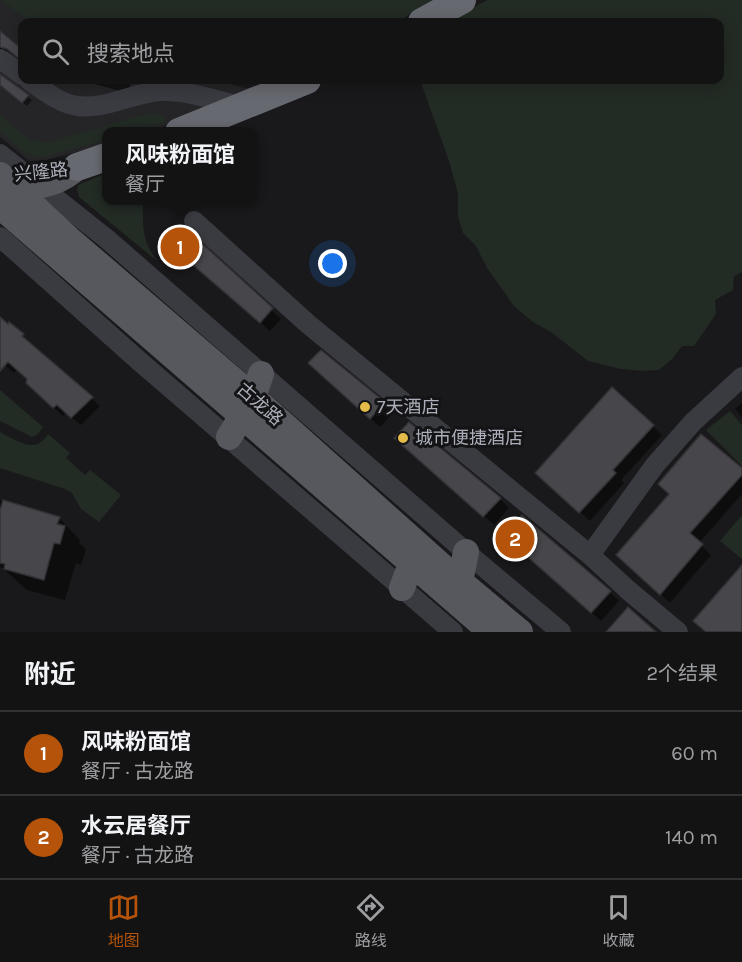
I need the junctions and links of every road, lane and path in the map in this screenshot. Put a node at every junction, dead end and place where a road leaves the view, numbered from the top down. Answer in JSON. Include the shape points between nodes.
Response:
{"nodes":[{"id":1,"x":462,"y":0,"type":"edge"},
{"id":2,"x":429,"y":18,"type":"edge"},
{"id":3,"x":0,"y":59,"type":"edge"},
{"id":4,"x":18,"y":72,"type":"edge"},
{"id":5,"x":35,"y":84,"type":"edge"},
{"id":6,"x":297,"y":84,"type":"edge"},
{"id":7,"x":242,"y":107,"type":"junction"},
{"id":8,"x":192,"y":127,"type":"edge"},
{"id":9,"x":102,"y":158,"type":"edge"},
{"id":10,"x":76,"y":167,"type":"joint"},
{"id":11,"x":9,"y":181,"type":"edge"},
{"id":12,"x":194,"y":221,"type":"dead end"},
{"id":13,"x":0,"y":237,"type":"edge"},
{"id":14,"x":742,"y":376,"type":"edge"},
{"id":15,"x":246,"y":406,"type":"junction"},
{"id":16,"x":466,"y":552,"type":"junction"},
{"id":17,"x":590,"y":555,"type":"junction"},
{"id":18,"x":411,"y":564,"type":"junction"},
{"id":19,"x":460,"y":582,"type":"junction"},
{"id":20,"x":402,"y":588,"type":"junction"},
{"id":21,"x":453,"y":632,"type":"edge"},
{"id":22,"x":491,"y":632,"type":"edge"},
{"id":23,"x":519,"y":632,"type":"edge"},
{"id":24,"x":561,"y":632,"type":"edge"},
{"id":25,"x":678,"y":632,"type":"edge"}],
"edges":[{"from":1,"to":2,"type":"highway"},
{"from":3,"to":4,"type":"street"},
{"from":5,"to":7,"type":"street","via":[[76,106],[160,91]]},
{"from":6,"to":7,"type":"highway"},
{"from":7,"to":8,"type":"highway"},
{"from":9,"to":10,"type":"highway"},
{"from":10,"to":11,"type":"main road","name":"兴隆路","via":[[69,175]]},
{"from":11,"to":15,"type":"main road","name":"古龙路"},
{"from":12,"to":17,"type":"street","via":[[308,324]]},
{"from":13,"to":15,"type":"street","via":[[138,360]]},
{"from":14,"to":17,"type":"street","via":[[661,458]]},
{"from":15,"to":16,"type":"street"},
{"from":15,"to":18,"type":"main road","name":"古龙路"},
{"from":15,"to":19,"type":"main road","name":"古龙路"},
{"from":15,"to":20,"type":"street"},
{"from":16,"to":19,"type":"main road"},
{"from":16,"to":24,"type":"street"},
{"from":17,"to":25,"type":"street"},
{"from":18,"to":20,"type":"main road"},
{"from":18,"to":22,"type":"main road","name":"古龙路"},
{"from":19,"to":23,"type":"main road","name":"古龙路"},
{"from":20,"to":21,"type":"street"}]}
